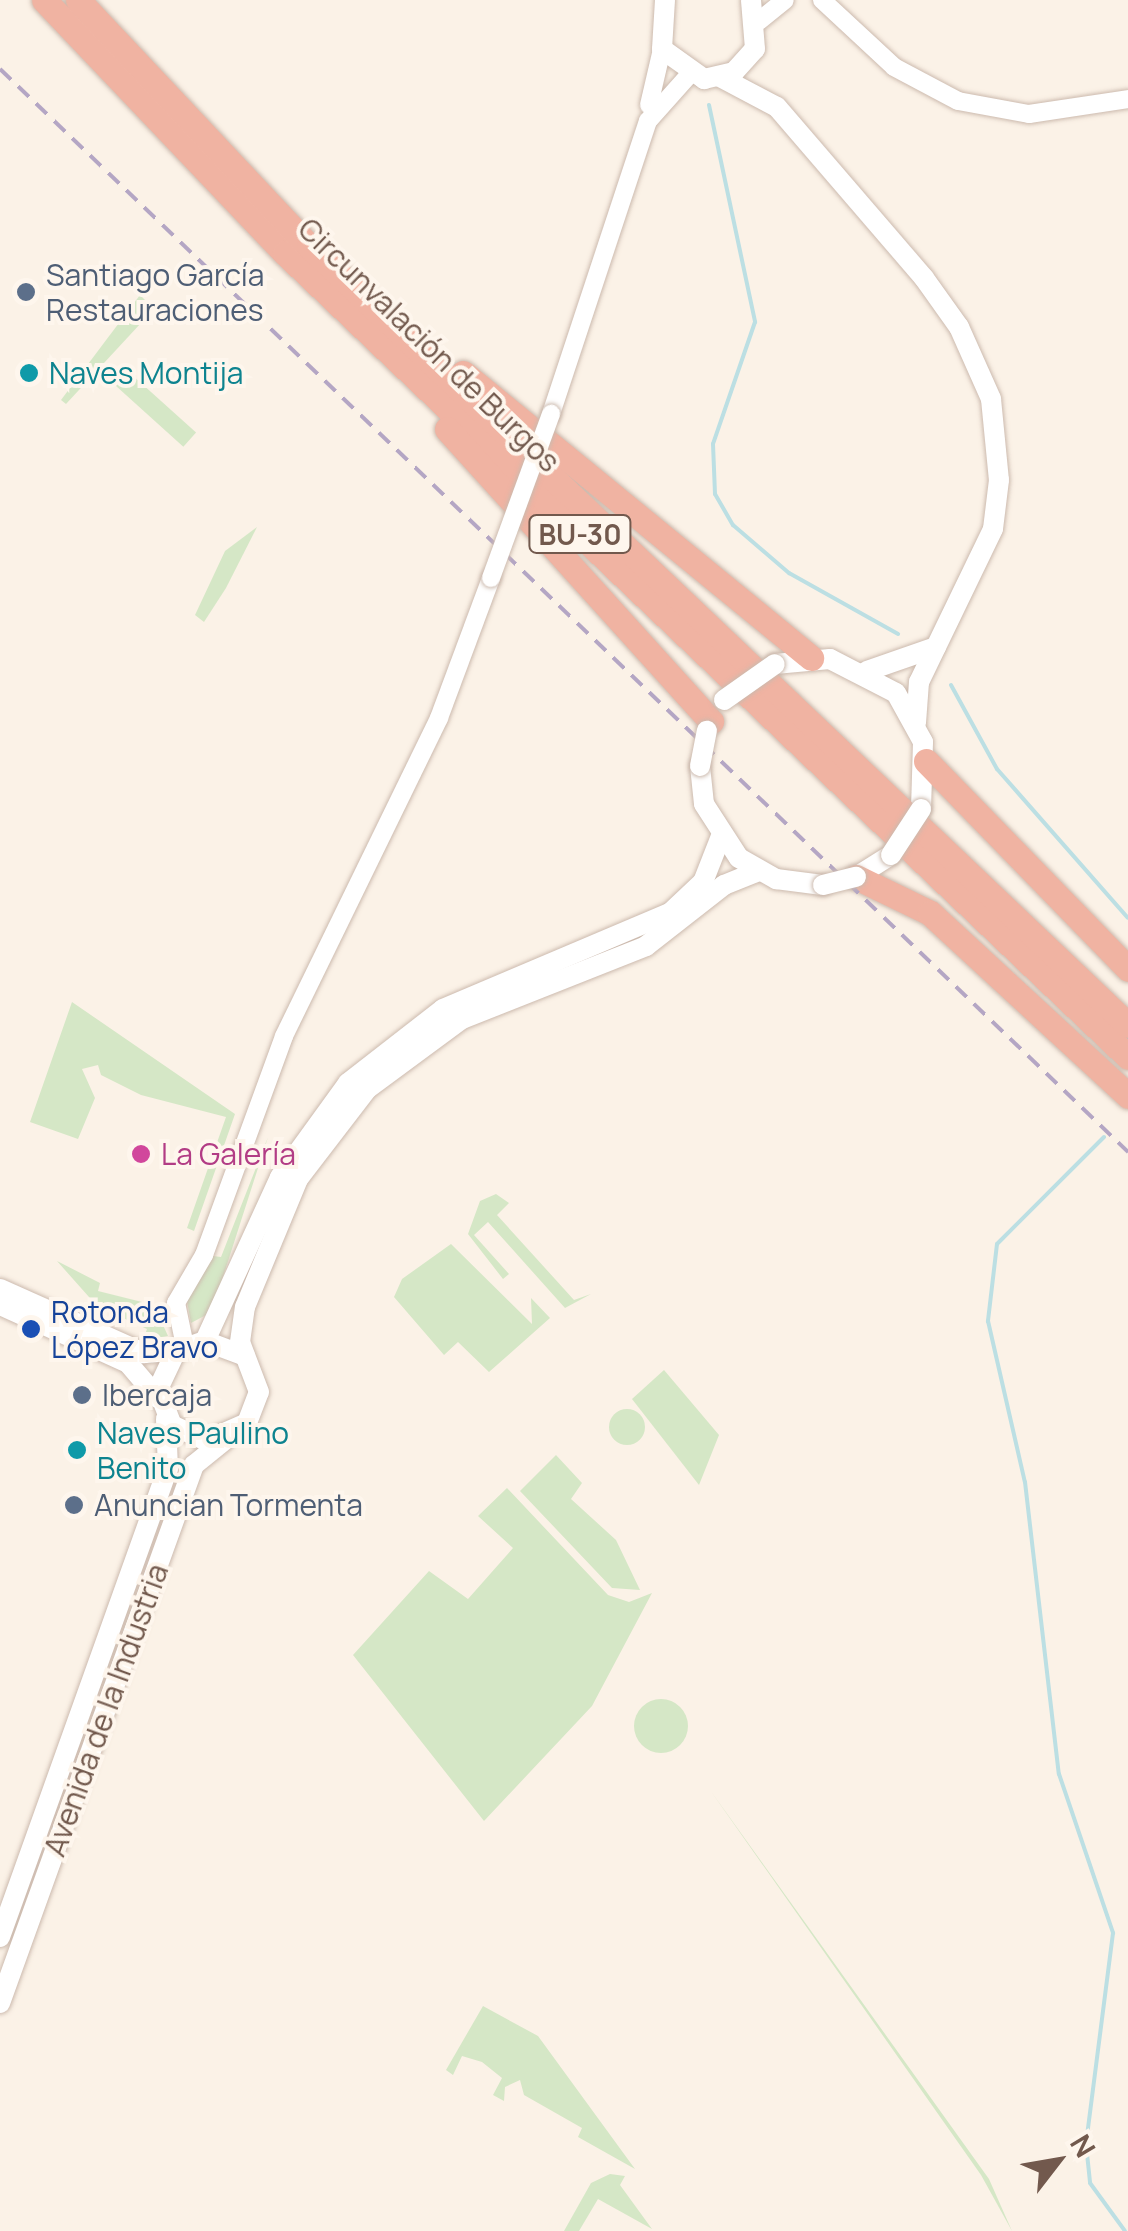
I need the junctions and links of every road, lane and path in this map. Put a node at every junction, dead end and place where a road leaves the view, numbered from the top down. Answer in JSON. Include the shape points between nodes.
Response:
{"nodes":[{"id":1,"x":44,"y":0,"type":"edge"},
{"id":2,"x":78,"y":0,"type":"edge"},
{"id":3,"x":665,"y":0,"type":"edge"},
{"id":4,"x":751,"y":0,"type":"edge"},
{"id":5,"x":785,"y":0,"type":"edge"},
{"id":6,"x":822,"y":0,"type":"edge"},
{"id":7,"x":759,"y":22,"type":"junction"},
{"id":8,"x":662,"y":49,"type":"junction"},
{"id":9,"x":755,"y":49,"type":"junction"},
{"id":10,"x":688,"y":75,"type":"junction"},
{"id":11,"x":720,"y":78,"type":"junction"},
{"id":12,"x":1128,"y":99,"type":"edge"},
{"id":13,"x":777,"y":107,"type":"junction"},
{"id":14,"x":648,"y":121,"type":"junction"},
{"id":15,"x":297,"y":250,"type":"junction"},
{"id":16,"x":942,"y":643,"type":"junction"},
{"id":17,"x":811,"y":658,"type":"junction"},
{"id":18,"x":867,"y":671,"type":"junction"},
{"id":19,"x":714,"y":718,"type":"junction"},
{"id":20,"x":916,"y":724,"type":"junction"},
{"id":21,"x":926,"y":761,"type":"junction"},
{"id":22,"x":721,"y":836,"type":"junction"},
{"id":23,"x":758,"y":871,"type":"junction"},
{"id":24,"x":856,"y":877,"type":"junction"},
{"id":25,"x":1128,"y":969,"type":"edge"},
{"id":26,"x":1128,"y":1025,"type":"edge"},
{"id":27,"x":1128,"y":1058,"type":"edge"},
{"id":28,"x":1128,"y":1096,"type":"edge"},
{"id":29,"x":0,"y":1289,"type":"edge"},
{"id":30,"x":0,"y":1305,"type":"edge"},
{"id":31,"x":189,"y":1346,"type":"junction"},
{"id":32,"x":245,"y":1356,"type":"junction"},
{"id":33,"x":162,"y":1408,"type":"junction"},
{"id":34,"x":234,"y":1434,"type":"junction"},
{"id":35,"x":0,"y":1937,"type":"edge"},
{"id":36,"x":0,"y":2004,"type":"edge"}],
"edges":[{"from":1,"to":15,"type":"highway","name":"Circunvalación de Burgos","number":"BU-30"},
{"from":2,"to":15,"type":"highway","name":"Circunvalación de Burgos","number":"BU-30"},
{"from":3,"to":8,"type":"main road"},
{"from":4,"to":7,"type":"main road"},
{"from":5,"to":7,"type":"street"},
{"from":6,"to":12,"type":"street","via":[[894,67],[958,100],[1029,114]]},
{"from":7,"to":9,"type":"main road"},
{"from":8,"to":10,"type":"main road"},
{"from":8,"to":14,"type":"street"},
{"from":9,"to":11,"type":"main road"},
{"from":9,"to":13,"type":"main road"},
{"from":10,"to":11,"type":"main road"},
{"from":10,"to":14,"type":"street"},
{"from":11,"to":13,"type":"main road"},
{"from":13,"to":16,"type":"main road","via":[[932,290],[991,400],[999,480],[992,529]]},
{"from":14,"to":31,"type":"street","bridge":true,"via":[[551,414],[439,718],[296,1010],[202,1261],[176,1303]]},
{"from":15,"to":17,"type":"highway"},
{"from":15,"to":19,"type":"highway"},
{"from":15,"to":26,"type":"highway","name":"Circunvalación de Burgos","number":"BU-30"},
{"from":15,"to":27,"type":"highway","name":"Circunvalación de Burgos","number":"BU-30"},
{"from":16,"to":18,"type":"main road","via":[[898,667]]},
{"from":16,"to":20,"type":"main road","via":[[919,682]]},
{"from":17,"to":18,"type":"main road"},
{"from":17,"to":19,"type":"main road","bridge":true,"via":[[774,664]]},
{"from":18,"to":20,"type":"main road"},
{"from":19,"to":22,"type":"main road","bridge":true,"via":[[700,766]]},
{"from":20,"to":21,"type":"main road"},
{"from":21,"to":24,"type":"main road","bridge":true,"via":[[921,809],[891,855]]},
{"from":21,"to":25,"type":"highway"},
{"from":22,"to":23,"type":"main road"},
{"from":22,"to":31,"type":"main road","via":[[703,882],[671,912],[443,1008],[348,1083],[280,1177]]},
{"from":23,"to":24,"type":"main road","bridge":true,"via":[[823,885]]},
{"from":23,"to":32,"type":"main road","via":[[736,877],[646,946],[445,1028],[367,1089],[318,1148],[276,1225],[241,1320]]},
{"from":24,"to":28,"type":"highway","via":[[930,913]]},
{"from":29,"to":31,"type":"main road","via":[[144,1352]]},
{"from":30,"to":33,"type":"main road","via":[[128,1362]]},
{"from":31,"to":32,"type":"main road"},
{"from":31,"to":33,"type":"main road"},
{"from":32,"to":34,"type":"main road","via":[[259,1392]]},
{"from":33,"to":34,"type":"main road","via":[[196,1440]]},
{"from":33,"to":35,"type":"main road","name":"Avenida de la Industria","via":[[168,1469]]},
{"from":34,"to":36,"type":"main road","name":"Avenida de la Industria","via":[[194,1465]]}]}
